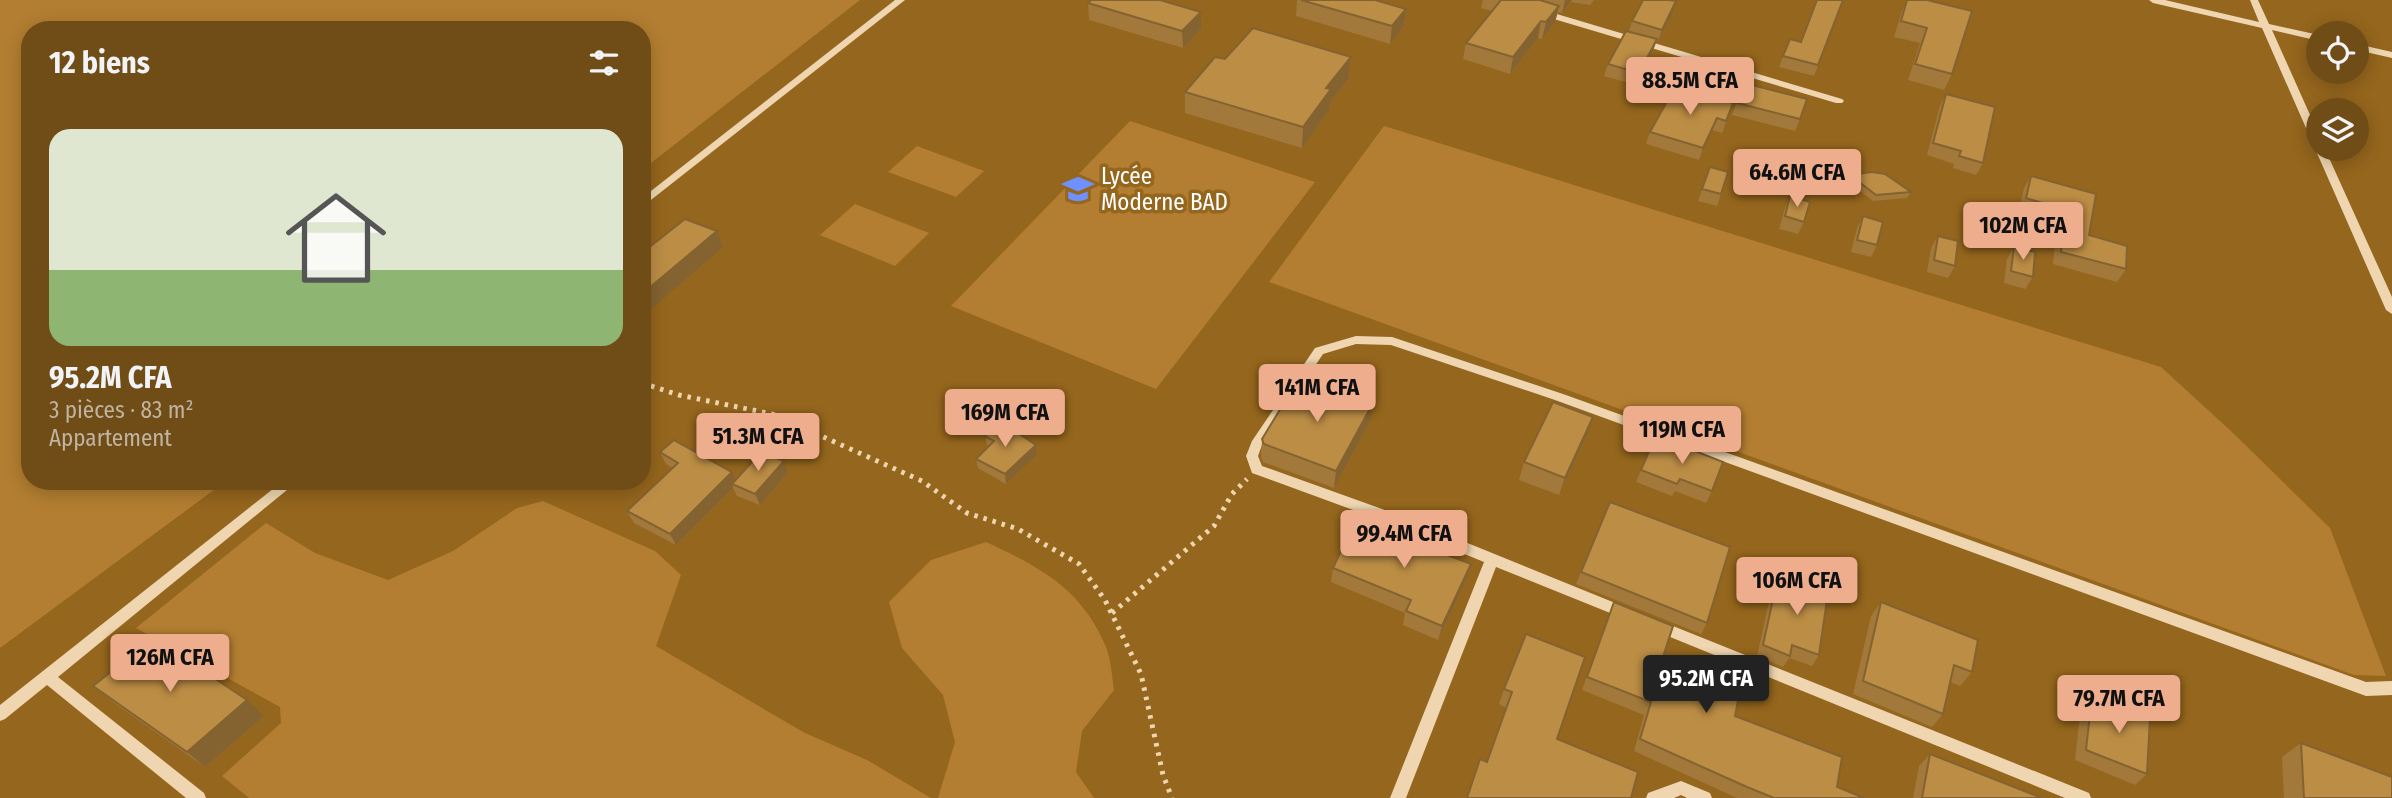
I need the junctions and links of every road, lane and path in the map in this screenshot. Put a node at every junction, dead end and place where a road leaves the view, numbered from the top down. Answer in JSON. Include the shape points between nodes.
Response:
{"nodes":[{"id":1,"x":901,"y":0,"type":"edge"},
{"id":2,"x":2153,"y":0,"type":"edge"},
{"id":3,"x":2254,"y":0,"type":"edge"},
{"id":4,"x":1533,"y":10,"type":"edge"},
{"id":5,"x":2265,"y":26,"type":"junction"},
{"id":6,"x":2306,"y":35,"type":"edge"},
{"id":7,"x":2369,"y":50,"type":"edge"},
{"id":8,"x":2392,"y":55,"type":"edge"},
{"id":9,"x":1839,"y":101,"type":"dead end"},
{"id":10,"x":2306,"y":119,"type":"edge"},
{"id":11,"x":2325,"y":161,"type":"edge"},
{"id":12,"x":651,"y":197,"type":"edge"},
{"id":13,"x":2392,"y":310,"type":"edge"},
{"id":14,"x":651,"y":386,"type":"edge"},
{"id":15,"x":1257,"y":468,"type":"junction"},
{"id":16,"x":281,"y":490,"type":"edge"},
{"id":17,"x":1492,"y":559,"type":"junction"},
{"id":18,"x":1112,"y":613,"type":"junction"},
{"id":19,"x":47,"y":677,"type":"junction"},
{"id":20,"x":2392,"y":688,"type":"edge"},
{"id":21,"x":0,"y":714,"type":"edge"},
{"id":22,"x":198,"y":798,"type":"edge"},
{"id":23,"x":1172,"y":798,"type":"edge"},
{"id":24,"x":1398,"y":798,"type":"edge"},
{"id":25,"x":1654,"y":798,"type":"edge"},
{"id":26,"x":1704,"y":798,"type":"edge"},
{"id":27,"x":2083,"y":798,"type":"edge"}],
"edges":[{"from":1,"to":12,"type":"street"},
{"from":2,"to":5,"type":"street"},
{"from":3,"to":5,"type":"street"},
{"from":4,"to":9,"type":"street"},
{"from":5,"to":6,"type":"street"},
{"from":5,"to":10,"type":"street"},
{"from":7,"to":8,"type":"street"},
{"from":11,"to":13,"type":"street"},
{"from":14,"to":18,"type":"path","via":[[772,414],[922,481],[967,513],[1018,529],[1079,564]]},
{"from":15,"to":17,"type":"street"},
{"from":15,"to":18,"type":"path","via":[[1232,494],[1214,526]]},
{"from":15,"to":20,"type":"street","via":[[1252,456],[1256,444],[1319,351],[1356,340],[1392,341],[2367,689]]},
{"from":16,"to":19,"type":"street"},
{"from":17,"to":24,"type":"street"},
{"from":17,"to":27,"type":"street"},
{"from":18,"to":23,"type":"path","via":[[1141,674]]},
{"from":19,"to":21,"type":"street"},
{"from":19,"to":22,"type":"street"},
{"from":25,"to":26,"type":"street","via":[[1681,788]]}]}
